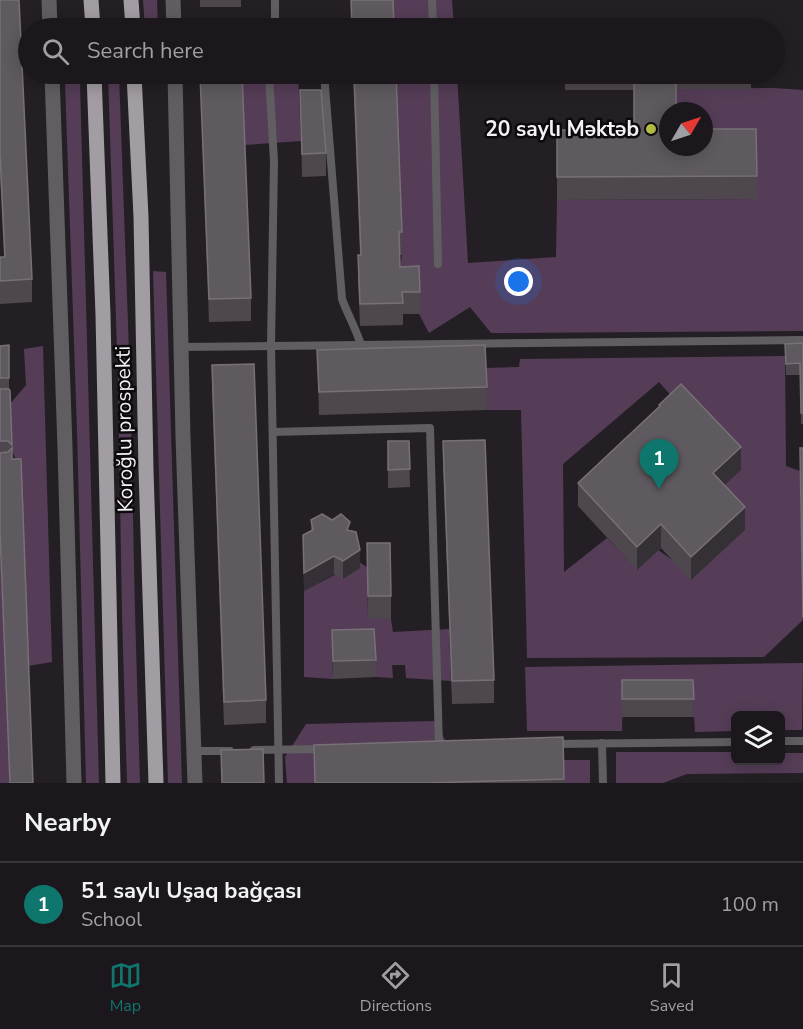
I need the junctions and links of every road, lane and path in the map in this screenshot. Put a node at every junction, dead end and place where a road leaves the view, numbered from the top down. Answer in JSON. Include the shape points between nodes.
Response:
{"nodes":[{"id":1,"x":49,"y":0,"type":"edge"},
{"id":2,"x":91,"y":0,"type":"edge"},
{"id":3,"x":131,"y":0,"type":"edge"},
{"id":4,"x":173,"y":0,"type":"edge"},
{"id":5,"x":275,"y":0,"type":"edge"},
{"id":6,"x":432,"y":0,"type":"edge"},
{"id":7,"x":50,"y":18,"type":"edge"},
{"id":8,"x":92,"y":18,"type":"edge"},
{"id":9,"x":132,"y":18,"type":"edge"},
{"id":10,"x":174,"y":18,"type":"edge"},
{"id":11,"x":275,"y":18,"type":"edge"},
{"id":12,"x":433,"y":18,"type":"edge"},
{"id":13,"x":52,"y":84,"type":"edge"},
{"id":14,"x":94,"y":84,"type":"edge"},
{"id":15,"x":134,"y":84,"type":"edge"},
{"id":16,"x":176,"y":84,"type":"edge"},
{"id":17,"x":270,"y":84,"type":"edge"},
{"id":18,"x":325,"y":84,"type":"edge"},
{"id":19,"x":434,"y":84,"type":"edge"},
{"id":20,"x":438,"y":264,"type":"dead end"},
{"id":21,"x":803,"y":340,"type":"edge"},
{"id":22,"x":361,"y":345,"type":"junction"},
{"id":23,"x":271,"y":346,"type":"junction"},
{"id":24,"x":182,"y":347,"type":"junction"},
{"id":25,"x":273,"y":432,"type":"junction"},
{"id":26,"x":785,"y":741,"type":"edge"},
{"id":27,"x":803,"y":741,"type":"edge"},
{"id":28,"x":731,"y":742,"type":"edge"},
{"id":29,"x":602,"y":743,"type":"junction"},
{"id":30,"x":544,"y":744,"type":"edge"},
{"id":31,"x":439,"y":746,"type":"junction"},
{"id":32,"x":450,"y":746,"type":"edge"},
{"id":33,"x":427,"y":747,"type":"edge"},
{"id":34,"x":335,"y":748,"type":"edge"},
{"id":35,"x":236,"y":750,"type":"edge"},
{"id":36,"x":247,"y":750,"type":"edge"},
{"id":37,"x":278,"y":750,"type":"junction"},
{"id":38,"x":194,"y":751,"type":"junction"},
{"id":39,"x":74,"y":783,"type":"edge"},
{"id":40,"x":113,"y":783,"type":"edge"},
{"id":41,"x":156,"y":783,"type":"edge"},
{"id":42,"x":195,"y":783,"type":"edge"},
{"id":43,"x":279,"y":783,"type":"edge"},
{"id":44,"x":603,"y":783,"type":"edge"}],
"edges":[{"from":1,"to":7,"type":"street"},
{"from":2,"to":8,"type":"main road"},
{"from":3,"to":9,"type":"main road"},
{"from":4,"to":10,"type":"street"},
{"from":5,"to":11,"type":"lane"},
{"from":6,"to":12,"type":"lane"},
{"from":13,"to":39,"type":"street"},
{"from":14,"to":40,"type":"main road","name":"Koroğlu prospekti"},
{"from":15,"to":41,"type":"main road","name":"Koroğlu prospekti"},
{"from":16,"to":24,"type":"street"},
{"from":17,"to":23,"type":"lane","via":[[274,162]]},
{"from":18,"to":22,"type":"lane","via":[[342,299]]},
{"from":19,"to":20,"type":"lane"},
{"from":21,"to":22,"type":"lane"},
{"from":22,"to":23,"type":"lane"},
{"from":23,"to":24,"type":"lane"},
{"from":23,"to":25,"type":"lane"},
{"from":24,"to":38,"type":"street"},
{"from":25,"to":31,"type":"lane","via":[[430,428]]},
{"from":25,"to":37,"type":"lane"},
{"from":26,"to":27,"type":"lane"},
{"from":28,"to":29,"type":"lane"},
{"from":29,"to":30,"type":"lane"},
{"from":29,"to":44,"type":"lane"},
{"from":31,"to":32,"type":"lane"},
{"from":31,"to":33,"type":"lane"},
{"from":34,"to":37,"type":"lane"},
{"from":35,"to":38,"type":"lane"},
{"from":36,"to":37,"type":"lane"},
{"from":37,"to":43,"type":"lane"},
{"from":38,"to":42,"type":"street"}]}
